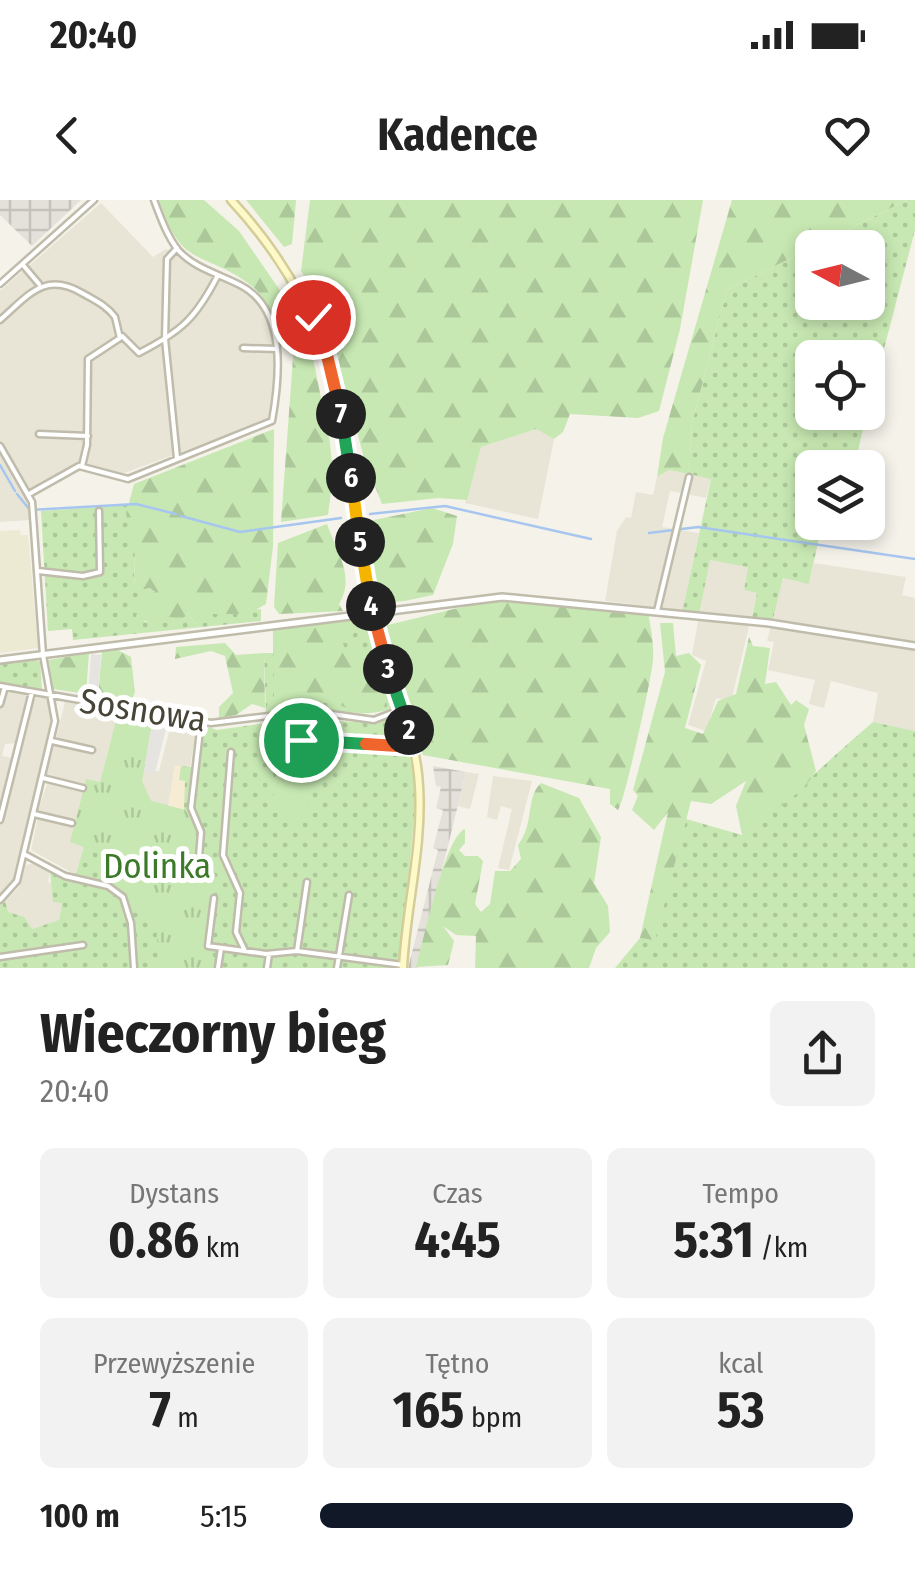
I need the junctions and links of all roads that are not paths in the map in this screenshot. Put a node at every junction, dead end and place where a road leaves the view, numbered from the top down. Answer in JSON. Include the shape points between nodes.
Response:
{"nodes":[{"id":1,"x":94,"y":200,"type":"edge"},
{"id":2,"x":154,"y":200,"type":"edge"},
{"id":3,"x":231,"y":200,"type":"edge"},
{"id":4,"x":176,"y":248,"type":"junction"},
{"id":5,"x":22,"y":264,"type":"junction"},
{"id":6,"x":218,"y":275,"type":"junction"},
{"id":7,"x":0,"y":284,"type":"edge"},
{"id":8,"x":40,"y":284,"type":"junction"},
{"id":9,"x":0,"y":320,"type":"edge"},
{"id":10,"x":120,"y":336,"type":"junction"},
{"id":11,"x":166,"y":339,"type":"junction"},
{"id":12,"x":243,"y":348,"type":"dead end"},
{"id":13,"x":278,"y":349,"type":"junction"},
{"id":14,"x":40,"y":434,"type":"dead end"},
{"id":15,"x":88,"y":436,"type":"junction"},
{"id":16,"x":0,"y":446,"type":"edge"},
{"id":17,"x":178,"y":460,"type":"junction"},
{"id":18,"x":82,"y":466,"type":"junction"},
{"id":19,"x":689,"y":477,"type":"dead end"},
{"id":20,"x":29,"y":494,"type":"junction"},
{"id":21,"x":99,"y":511,"type":"dead end"},
{"id":22,"x":38,"y":571,"type":"junction"},
{"id":23,"x":657,"y":610,"type":"junction"},
{"id":24,"x":372,"y":612,"type":"junction"},
{"id":25,"x":915,"y":646,"type":"edge"},
{"id":26,"x":43,"y":655,"type":"junction"},
{"id":27,"x":0,"y":660,"type":"edge"},
{"id":28,"x":2,"y":686,"type":"edge"},
{"id":29,"x":32,"y":692,"type":"junction"},
{"id":30,"x":51,"y":696,"type":"junction"},
{"id":31,"x":0,"y":704,"type":"edge"},
{"id":32,"x":402,"y":709,"type":"junction"},
{"id":33,"x":201,"y":722,"type":"junction"},
{"id":34,"x":272,"y":734,"type":"dead end"},
{"id":35,"x":52,"y":741,"type":"junction"},
{"id":36,"x":413,"y":747,"type":"junction"},
{"id":37,"x":92,"y":750,"type":"dead end"},
{"id":38,"x":231,"y":752,"type":"dead end"},
{"id":39,"x":43,"y":778,"type":"junction"},
{"id":40,"x":83,"y":788,"type":"dead end"},
{"id":41,"x":34,"y":814,"type":"junction"},
{"id":42,"x":0,"y":820,"type":"edge"},
{"id":43,"x":72,"y":824,"type":"dead end"},
{"id":44,"x":24,"y":854,"type":"junction"},
{"id":45,"x":198,"y":857,"type":"dead end"},
{"id":46,"x":306,"y":882,"type":"dead end"},
{"id":47,"x":349,"y":895,"type":"dead end"},
{"id":48,"x":214,"y":898,"type":"dead end"},
{"id":49,"x":0,"y":900,"type":"edge"},
{"id":50,"x":84,"y":946,"type":"dead end"},
{"id":51,"x":221,"y":948,"type":"junction"},
{"id":52,"x":297,"y":950,"type":"junction"},
{"id":53,"x":244,"y":951,"type":"junction"},
{"id":54,"x":269,"y":954,"type":"junction"},
{"id":55,"x":0,"y":956,"type":"edge"},
{"id":56,"x":339,"y":956,"type":"junction"},
{"id":57,"x":390,"y":966,"type":"edge"},
{"id":58,"x":403,"y":966,"type":"edge"},
{"id":59,"x":134,"y":968,"type":"edge"},
{"id":60,"x":218,"y":968,"type":"edge"},
{"id":61,"x":266,"y":968,"type":"edge"},
{"id":62,"x":337,"y":968,"type":"edge"}],
"edges":[{"from":1,"to":5,"type":"street"},
{"from":2,"to":4,"type":"street"},
{"from":3,"to":24,"type":"main road","via":[[295,282],[324,344]]},
{"from":4,"to":6,"type":"street"},
{"from":4,"to":11,"type":"street","via":[[167,259]]},
{"from":5,"to":7,"type":"street"},
{"from":5,"to":8,"type":"street"},
{"from":6,"to":11,"type":"street","via":[[197,315]]},
{"from":6,"to":13,"type":"street","via":[[258,298]]},
{"from":8,"to":9,"type":"street"},
{"from":8,"to":10,"type":"street","via":[[64,283],[103,305],[115,316]]},
{"from":10,"to":11,"type":"street","via":[[139,352]]},
{"from":10,"to":15,"type":"street","via":[[88,359]]},
{"from":11,"to":17,"type":"street"},
{"from":12,"to":13,"type":"street"},
{"from":13,"to":17,"type":"street","via":[[270,423]]},
{"from":14,"to":15,"type":"street"},
{"from":15,"to":18,"type":"street"},
{"from":16,"to":20,"type":"street"},
{"from":17,"to":18,"type":"street","via":[[120,480]]},
{"from":18,"to":20,"type":"street"},
{"from":19,"to":23,"type":"street"},
{"from":20,"to":22,"type":"street"},
{"from":21,"to":22,"type":"street","via":[[100,572]]},
{"from":22,"to":26,"type":"street"},
{"from":23,"to":24,"type":"street","via":[[502,596]]},
{"from":23,"to":25,"type":"street"},
{"from":24,"to":26,"type":"street"},
{"from":24,"to":32,"type":"main road"},
{"from":26,"to":27,"type":"street"},
{"from":26,"to":30,"type":"street"},
{"from":28,"to":29,"type":"street","name":"Sosnowa"},
{"from":28,"to":31,"type":"street"},
{"from":29,"to":30,"type":"street","name":"Sosnowa"},
{"from":29,"to":42,"type":"street"},
{"from":30,"to":33,"type":"street","name":"Sosnowa"},
{"from":30,"to":35,"type":"street"},
{"from":32,"to":33,"type":"street","name":"Sosnowa","via":[[374,720],[310,710]]},
{"from":32,"to":36,"type":"main road"},
{"from":33,"to":45,"type":"street","via":[[191,808],[201,832]]},
{"from":34,"to":36,"type":"street"},
{"from":35,"to":37,"type":"street"},
{"from":35,"to":39,"type":"street"},
{"from":36,"to":58,"type":"main road","via":[[419,819]]},
{"from":38,"to":53,"type":"street","via":[[224,854],[240,893],[236,932]]},
{"from":39,"to":40,"type":"street"},
{"from":39,"to":41,"type":"street"},
{"from":41,"to":43,"type":"street"},
{"from":41,"to":44,"type":"street"},
{"from":44,"to":49,"type":"street","via":[[14,888]]},
{"from":44,"to":59,"type":"street","via":[[122,897]]},
{"from":46,"to":52,"type":"street"},
{"from":47,"to":56,"type":"street"},
{"from":48,"to":51,"type":"street","via":[[208,946]]},
{"from":50,"to":55,"type":"street"},
{"from":51,"to":53,"type":"street"},
{"from":51,"to":60,"type":"street"},
{"from":52,"to":54,"type":"street"},
{"from":52,"to":56,"type":"street"},
{"from":53,"to":54,"type":"street"},
{"from":54,"to":61,"type":"street"},
{"from":56,"to":57,"type":"street"},
{"from":56,"to":62,"type":"street"},
{"from":57,"to":58,"type":"street"}]}
